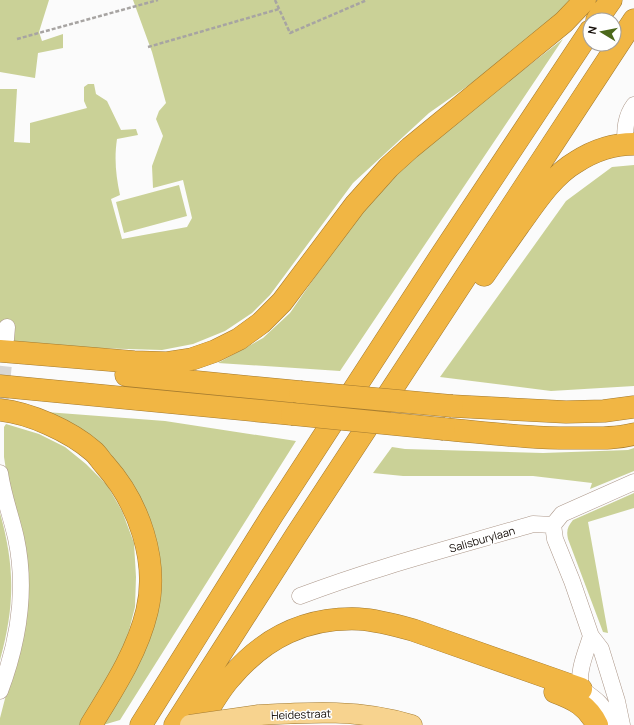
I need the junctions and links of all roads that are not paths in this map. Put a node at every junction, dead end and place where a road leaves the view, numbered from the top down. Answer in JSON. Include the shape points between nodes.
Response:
{"nodes":[{"id":1,"x":585,"y":0,"type":"edge"},
{"id":2,"x":611,"y":0,"type":"edge"},
{"id":3,"x":603,"y":12,"type":"edge"},
{"id":4,"x":634,"y":20,"type":"edge"},
{"id":5,"x":582,"y":43,"type":"edge"},
{"id":6,"x":634,"y":106,"type":"edge"},
{"id":7,"x":630,"y":144,"type":"edge"},
{"id":8,"x":4,"y":339,"type":"edge"},
{"id":9,"x":0,"y":364,"type":"edge"},
{"id":10,"x":0,"y":386,"type":"edge"},
{"id":11,"x":634,"y":407,"type":"edge"},
{"id":12,"x":0,"y":410,"type":"edge"},
{"id":13,"x":634,"y":434,"type":"edge"},
{"id":14,"x":0,"y":473,"type":"edge"},
{"id":15,"x":634,"y":482,"type":"edge"},
{"id":16,"x":553,"y":524,"type":"junction"},
{"id":17,"x":300,"y":596,"type":"dead end"},
{"id":18,"x":591,"y":636,"type":"junction"},
{"id":19,"x":510,"y":664,"type":"junction"},
{"id":20,"x":581,"y":689,"type":"junction"},
{"id":21,"x":0,"y":691,"type":"edge"},
{"id":22,"x":91,"y":725,"type":"edge"},
{"id":23,"x":141,"y":725,"type":"edge"},
{"id":24,"x":176,"y":725,"type":"edge"},
{"id":25,"x":184,"y":725,"type":"edge"},
{"id":26,"x":190,"y":725,"type":"edge"},
{"id":27,"x":199,"y":725,"type":"edge"},
{"id":28,"x":412,"y":725,"type":"edge"},
{"id":29,"x":597,"y":725,"type":"edge"},
{"id":30,"x":611,"y":725,"type":"edge"},
{"id":31,"x":622,"y":725,"type":"edge"}],
"edges":[{"from":1,"to":8,"type":"highway","via":[[564,22],[389,167],[355,205],[282,302],[239,339],[192,359],[166,363],[134,362]]},
{"from":2,"to":3,"type":"highway"},
{"from":4,"to":24,"type":"highway","via":[[297,534]]},
{"from":5,"to":23,"type":"highway","via":[[273,514]]},
{"from":6,"to":7,"type":"street","via":[[625,127]]},
{"from":7,"to":25,"type":"highway","via":[[604,148],[576,162],[554,180],[532,207],[466,302],[206,702]]},
{"from":9,"to":11,"type":"highway","bridge":true,"via":[[452,406],[566,412]]},
{"from":10,"to":13,"type":"highway","bridge":true,"via":[[516,436],[564,439]]},
{"from":12,"to":22,"type":"highway","via":[[36,419],[68,434],[94,452],[112,473],[132,504],[145,540],[151,578],[148,610],[140,636],[126,666]]},
{"from":14,"to":21,"type":"street","via":[[16,538],[20,568],[20,606],[15,640]]},
{"from":15,"to":16,"type":"street","via":[[562,514]]},
{"from":16,"to":17,"type":"street","name":"Salisburylaan","via":[[533,524],[331,584]]},
{"from":16,"to":18,"type":"street","via":[[555,539]]},
{"from":18,"to":20,"type":"street","via":[[580,672]]},
{"from":18,"to":31,"type":"street","via":[[601,649],[618,701]]},
{"from":19,"to":20,"type":"highway"},
{"from":19,"to":27,"type":"highway","via":[[387,623],[360,619],[331,620],[302,626],[275,638],[251,655],[230,678]]},
{"from":19,"to":29,"type":"highway","via":[[525,681],[584,706]]},
{"from":20,"to":30,"type":"street","via":[[599,701]]},
{"from":26,"to":28,"type":"main road","name":"Heidestraat","bridge":true,"via":[[301,712],[348,712]]}]}
